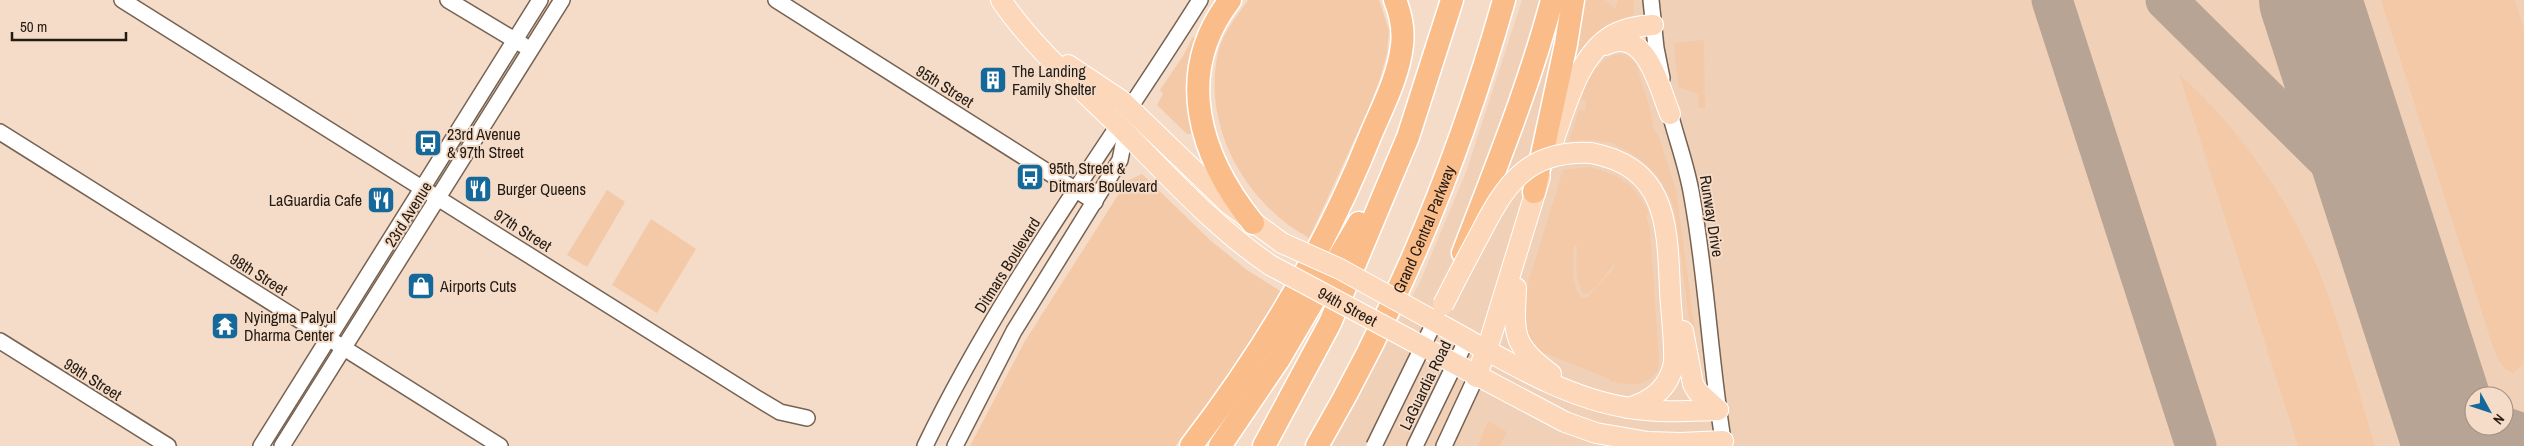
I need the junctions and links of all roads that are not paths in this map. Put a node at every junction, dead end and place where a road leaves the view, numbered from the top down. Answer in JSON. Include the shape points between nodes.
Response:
{"nodes":[{"id":1,"x":122,"y":0,"type":"edge"},
{"id":2,"x":448,"y":0,"type":"edge"},
{"id":3,"x":540,"y":0,"type":"edge"},
{"id":4,"x":562,"y":0,"type":"edge"},
{"id":5,"x":776,"y":0,"type":"edge"},
{"id":6,"x":1000,"y":0,"type":"edge"},
{"id":7,"x":1200,"y":0,"type":"edge"},
{"id":8,"x":1230,"y":0,"type":"edge"},
{"id":9,"x":1395,"y":0,"type":"edge"},
{"id":10,"x":1452,"y":0,"type":"edge"},
{"id":11,"x":1504,"y":0,"type":"edge"},
{"id":12,"x":1552,"y":0,"type":"edge"},
{"id":13,"x":1573,"y":0,"type":"edge"},
{"id":14,"x":1651,"y":0,"type":"edge"},
{"id":15,"x":1653,"y":25,"type":"junction"},
{"id":16,"x":515,"y":40,"type":"junction"},
{"id":17,"x":1038,"y":44,"type":"junction"},
{"id":18,"x":531,"y":50,"type":"junction"},
{"id":19,"x":1591,"y":54,"type":"junction"},
{"id":20,"x":1130,"y":109,"type":"junction"},
{"id":21,"x":1670,"y":114,"type":"junction"},
{"id":22,"x":1121,"y":129,"type":"junction"},
{"id":23,"x":0,"y":132,"type":"edge"},
{"id":24,"x":1408,"y":138,"type":"junction"},
{"id":25,"x":423,"y":188,"type":"junction"},
{"id":26,"x":1075,"y":189,"type":"junction"},
{"id":27,"x":1534,"y":192,"type":"junction"},
{"id":28,"x":439,"y":198,"type":"junction"},
{"id":29,"x":1095,"y":202,"type":"junction"},
{"id":30,"x":1253,"y":223,"type":"junction"},
{"id":31,"x":1518,"y":252,"type":"junction"},
{"id":32,"x":1413,"y":258,"type":"junction"},
{"id":33,"x":1669,"y":266,"type":"junction"},
{"id":34,"x":1443,"y":316,"type":"junction"},
{"id":35,"x":328,"y":338,"type":"junction"},
{"id":36,"x":1467,"y":339,"type":"junction"},
{"id":37,"x":0,"y":341,"type":"edge"},
{"id":38,"x":344,"y":347,"type":"junction"},
{"id":39,"x":1487,"y":350,"type":"junction"},
{"id":40,"x":1455,"y":364,"type":"junction"},
{"id":41,"x":1476,"y":377,"type":"junction"},
{"id":42,"x":1589,"y":398,"type":"junction"},
{"id":43,"x":1628,"y":408,"type":"junction"},
{"id":44,"x":1718,"y":410,"type":"junction"},
{"id":45,"x":807,"y":418,"type":"dead end"},
{"id":46,"x":1724,"y":444,"type":"edge"},
{"id":47,"x":168,"y":446,"type":"edge"},
{"id":48,"x":261,"y":446,"type":"edge"},
{"id":49,"x":282,"y":446,"type":"edge"},
{"id":50,"x":500,"y":446,"type":"edge"},
{"id":51,"x":925,"y":446,"type":"edge"},
{"id":52,"x":955,"y":446,"type":"edge"},
{"id":53,"x":1191,"y":446,"type":"edge"},
{"id":54,"x":1220,"y":446,"type":"edge"},
{"id":55,"x":1264,"y":446,"type":"edge"},
{"id":56,"x":1317,"y":446,"type":"edge"},
{"id":57,"x":1328,"y":446,"type":"edge"},
{"id":58,"x":1374,"y":446,"type":"edge"},
{"id":59,"x":1415,"y":446,"type":"edge"},
{"id":60,"x":1444,"y":446,"type":"edge"}],
"edges":[{"from":1,"to":25,"type":"street","name":"97th Street"},
{"from":2,"to":16,"type":"street"},
{"from":3,"to":16,"type":"street","name":"23rd Avenue"},
{"from":4,"to":18,"type":"street","name":"23rd Avenue"},
{"from":5,"to":26,"type":"street","name":"95th Street"},
{"from":6,"to":17,"type":"main road","name":"94th Street"},
{"from":7,"to":20,"type":"street","name":"Ditmars Boulevard"},
{"from":8,"to":30,"type":"highway","via":[[1203,55],[1198,81],[1199,110],[1204,137],[1216,165]]},
{"from":9,"to":53,"type":"highway","via":[[1402,21],[1401,54],[1348,189],[1274,328]]},
{"from":10,"to":24,"type":"highway"},
{"from":11,"to":32,"type":"highway","name":"Grand Central Parkway","via":[[1454,155]]},
{"from":12,"to":34,"type":"highway","bridge":true,"via":[[1512,130]]},
{"from":13,"to":27,"type":"highway"},
{"from":14,"to":15,"type":"street","name":"Runway Drive"},
{"from":15,"to":19,"type":"main road","via":[[1619,32]]},
{"from":15,"to":21,"type":"street","name":"Runway Drive"},
{"from":16,"to":18,"type":"street"},
{"from":16,"to":25,"type":"street","name":"23rd Avenue"},
{"from":17,"to":20,"type":"main road","name":"94th Street"},
{"from":17,"to":22,"type":"main road","name":"94th Street"},
{"from":18,"to":28,"type":"street","name":"23rd Avenue"},
{"from":19,"to":21,"type":"main road","via":[[1618,40],[1638,46]]},
{"from":19,"to":27,"type":"main road","via":[[1582,69]]},
{"from":20,"to":22,"type":"street","name":"Ditmars Boulevard"},
{"from":20,"to":30,"type":"main road","name":"94th Street"},
{"from":21,"to":44,"type":"street","name":"Runway Drive","via":[[1696,220]]},
{"from":22,"to":26,"type":"street","name":"Ditmars Boulevard"},
{"from":22,"to":29,"type":"street","name":"Ditmars Boulevard","via":[[1120,160]]},
{"from":22,"to":40,"type":"main road","name":"94th Street","bridge":true,"via":[[1229,235],[1270,265]]},
{"from":23,"to":35,"type":"street","name":"98th Street"},
{"from":24,"to":54,"type":"highway","via":[[1307,313]]},
{"from":24,"to":55,"type":"highway","via":[[1330,323]]},
{"from":25,"to":28,"type":"street","name":"97th Street"},
{"from":25,"to":35,"type":"street","name":"23rd Avenue"},
{"from":26,"to":29,"type":"street","name":"95th Street"},
{"from":26,"to":51,"type":"street","name":"Ditmars Boulevard","via":[[995,317]]},
{"from":27,"to":31,"type":"main road"},
{"from":28,"to":38,"type":"street","name":"23rd Avenue"},
{"from":28,"to":45,"type":"street","name":"97th Street","via":[[780,412]]},
{"from":29,"to":52,"type":"street","name":"Ditmars Boulevard","via":[[1014,331]]},
{"from":30,"to":34,"type":"main road","name":"94th Street","bridge":true,"via":[[1282,243]]},
{"from":31,"to":39,"type":"main road"},
{"from":31,"to":42,"type":"main road","via":[[1513,315],[1519,340],[1528,355],[1544,369]]},
{"from":32,"to":56,"type":"highway","name":"Grand Central Parkway","via":[[1386,318]]},
{"from":32,"to":57,"type":"highway"},
{"from":33,"to":34,"type":"main road","bridge":true,"via":[[1665,221],[1652,189],[1640,175],[1605,155],[1570,152],[1551,156],[1530,166],[1511,182],[1494,206]]},
{"from":33,"to":43,"type":"main road","via":[[1672,371],[1661,391]]},
{"from":33,"to":44,"type":"main road","via":[[1692,384]]},
{"from":34,"to":36,"type":"main road","name":"94th Street"},
{"from":34,"to":58,"type":"street","bridge":true},
{"from":35,"to":38,"type":"street","name":"98th Street"},
{"from":35,"to":48,"type":"street","name":"23rd Avenue"},
{"from":36,"to":39,"type":"main road","name":"94th Street"},
{"from":36,"to":40,"type":"street","name":"LaGuardia Road"},
{"from":37,"to":47,"type":"street","name":"99th Street"},
{"from":38,"to":49,"type":"street","name":"23rd Avenue"},
{"from":38,"to":50,"type":"street","name":"98th Street"},
{"from":39,"to":41,"type":"main road"},
{"from":39,"to":42,"type":"main road","name":"94th Street","via":[[1532,374]]},
{"from":40,"to":41,"type":"main road","name":"94th Street"},
{"from":40,"to":59,"type":"street","name":"LaGuardia Road"},
{"from":41,"to":46,"type":"main road","name":"94th Street","via":[[1596,434],[1648,442]]},
{"from":41,"to":60,"type":"street"},
{"from":42,"to":43,"type":"main road","name":"94th Street"},
{"from":43,"to":44,"type":"main road","name":"94th Street","via":[[1664,412]]},
{"from":44,"to":46,"type":"street","name":"Runway Drive"}]}
